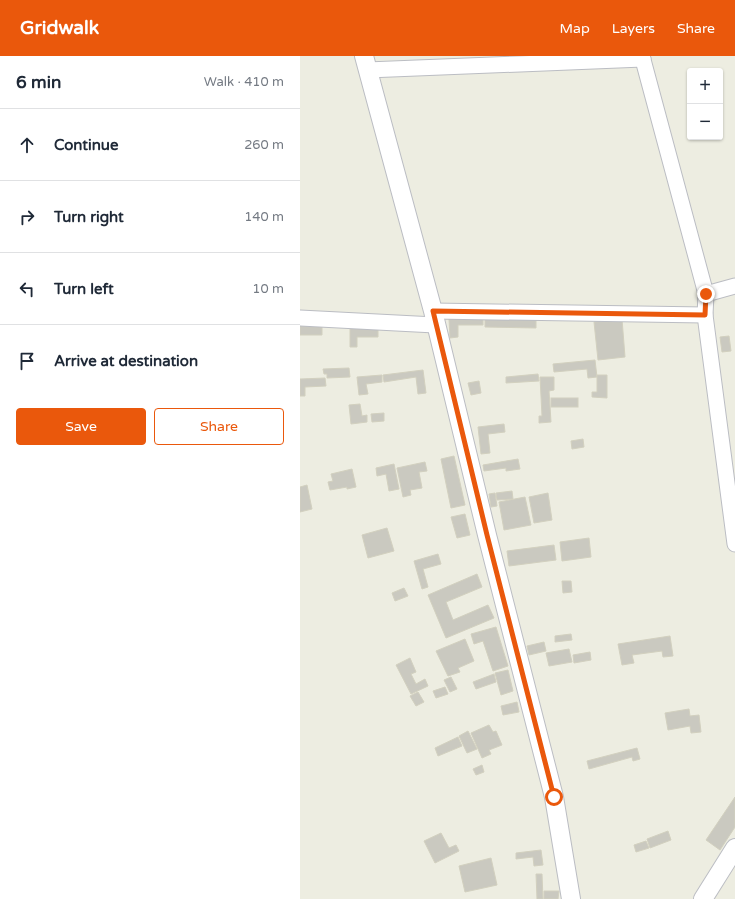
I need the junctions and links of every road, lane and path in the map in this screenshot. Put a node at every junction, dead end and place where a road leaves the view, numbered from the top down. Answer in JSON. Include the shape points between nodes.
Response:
{"nodes":[{"id":1,"x":642,"y":58,"type":"edge"},
{"id":2,"x":366,"y":63,"type":"edge"},
{"id":3,"x":735,"y":286,"type":"edge"},
{"id":4,"x":706,"y":294,"type":"junction"},
{"id":5,"x":705,"y":315,"type":"junction"},
{"id":6,"x":300,"y":318,"type":"edge"},
{"id":7,"x":434,"y":318,"type":"junction"},
{"id":8,"x":735,"y":544,"type":"edge"},
{"id":9,"x":735,"y":848,"type":"edge"},
{"id":10,"x":571,"y":899,"type":"edge"},
{"id":11,"x":703,"y":899,"type":"edge"}],
"edges":[{"from":1,"to":2,"type":"street"},
{"from":1,"to":4,"type":"street"},
{"from":2,"to":7,"type":"street"},
{"from":3,"to":4,"type":"street"},
{"from":4,"to":5,"type":"street"},
{"from":5,"to":7,"type":"street"},
{"from":5,"to":8,"type":"street"},
{"from":6,"to":7,"type":"street"},
{"from":7,"to":10,"type":"street","via":[[554,797]]},
{"from":9,"to":11,"type":"street"}]}
